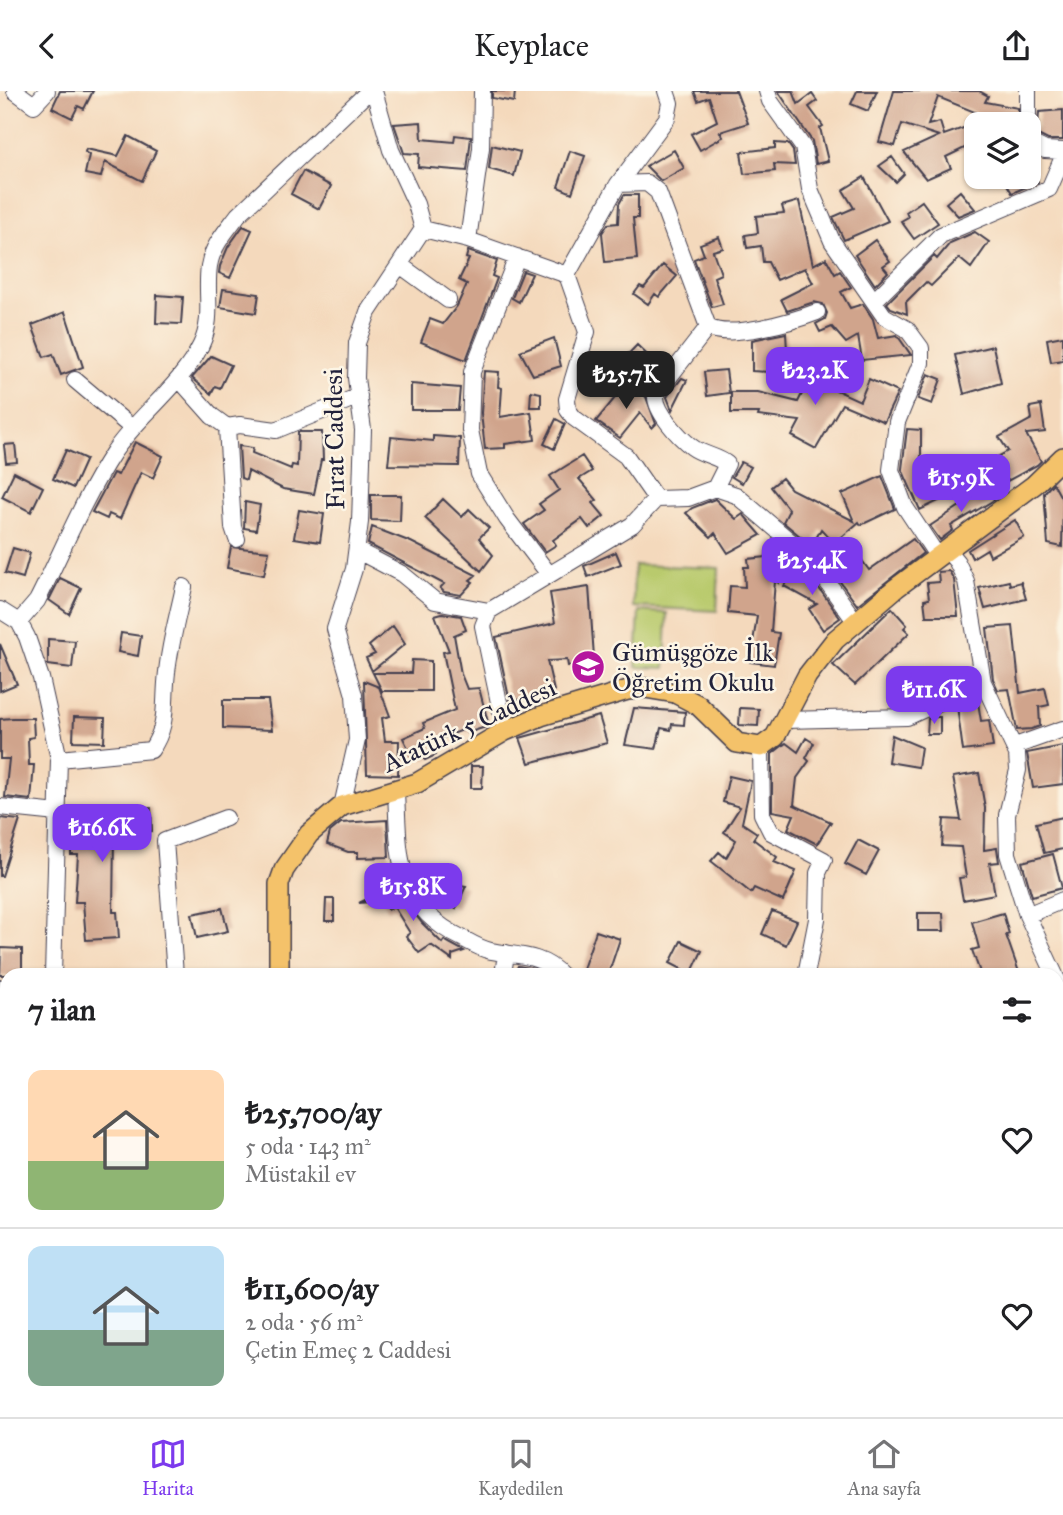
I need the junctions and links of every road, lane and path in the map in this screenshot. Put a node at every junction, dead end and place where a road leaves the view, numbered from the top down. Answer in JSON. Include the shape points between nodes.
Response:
{"nodes":[{"id":1,"x":15,"y":91,"type":"edge"},
{"id":2,"x":47,"y":91,"type":"edge"},
{"id":3,"x":372,"y":91,"type":"edge"},
{"id":4,"x":482,"y":91,"type":"edge"},
{"id":5,"x":666,"y":91,"type":"edge"},
{"id":6,"x":767,"y":91,"type":"edge"},
{"id":7,"x":1028,"y":91,"type":"edge"},
{"id":8,"x":1028,"y":112,"type":"edge"},
{"id":9,"x":1041,"y":148,"type":"edge"},
{"id":10,"x":1063,"y":151,"type":"edge"},
{"id":11,"x":1063,"y":157,"type":"edge"},
{"id":12,"x":618,"y":184,"type":"junction"},
{"id":13,"x":423,"y":229,"type":"junction"},
{"id":14,"x":468,"y":240,"type":"junction"},
{"id":15,"x":517,"y":257,"type":"junction"},
{"id":16,"x":400,"y":265,"type":"junction"},
{"id":17,"x":567,"y":275,"type":"junction"},
{"id":18,"x":448,"y":300,"type":"dead end"},
{"id":19,"x":875,"y":300,"type":"junction"},
{"id":20,"x":817,"y":312,"type":"dead end"},
{"id":21,"x":708,"y":327,"type":"junction"},
{"id":22,"x":75,"y":380,"type":"dead end"},
{"id":23,"x":180,"y":380,"type":"junction"},
{"id":24,"x":359,"y":396,"type":"junction"},
{"id":25,"x":227,"y":427,"type":"junction"},
{"id":26,"x":132,"y":428,"type":"junction"},
{"id":27,"x":1063,"y":457,"type":"edge"},
{"id":28,"x":715,"y":488,"type":"junction"},
{"id":29,"x":656,"y":499,"type":"junction"},
{"id":30,"x":237,"y":539,"type":"dead end"},
{"id":31,"x":358,"y":551,"type":"junction"},
{"id":32,"x":942,"y":553,"type":"junction"},
{"id":33,"x":548,"y":573,"type":"junction"},
{"id":34,"x":184,"y":587,"type":"dead end"},
{"id":35,"x":0,"y":610,"type":"edge"},
{"id":36,"x":489,"y":611,"type":"junction"},
{"id":37,"x":855,"y":621,"type":"junction"},
{"id":38,"x":19,"y":622,"type":"junction"},
{"id":39,"x":983,"y":683,"type":"junction"},
{"id":40,"x":786,"y":720,"type":"junction"},
{"id":41,"x":1063,"y":729,"type":"edge"},
{"id":42,"x":505,"y":731,"type":"junction"},
{"id":43,"x":1015,"y":746,"type":"junction"},
{"id":44,"x":761,"y":747,"type":"junction"},
{"id":45,"x":59,"y":759,"type":"junction"},
{"id":46,"x":396,"y":791,"type":"junction"},
{"id":47,"x":342,"y":806,"type":"junction"},
{"id":48,"x":0,"y":807,"type":"edge"},
{"id":49,"x":58,"y":813,"type":"junction"},
{"id":50,"x":226,"y":818,"type":"dead end"},
{"id":51,"x":1063,"y":900,"type":"edge"},
{"id":52,"x":1027,"y":915,"type":"junction"},
{"id":53,"x":506,"y":953,"type":"junction"},
{"id":54,"x":53,"y":968,"type":"edge"},
{"id":55,"x":174,"y":968,"type":"edge"},
{"id":56,"x":278,"y":968,"type":"edge"},
{"id":57,"x":504,"y":968,"type":"edge"},
{"id":58,"x":554,"y":968,"type":"edge"},
{"id":59,"x":807,"y":968,"type":"edge"},
{"id":60,"x":1052,"y":968,"type":"edge"}],
"edges":[{"from":1,"to":2,"type":"street","via":[[34,105]]},
{"from":3,"to":13,"type":"street"},
{"from":3,"to":23,"type":"street","via":[[238,215],[220,239],[209,265],[206,332]]},
{"from":4,"to":14,"type":"street","via":[[481,148]]},
{"from":5,"to":12,"type":"street","via":[[670,103],[667,118]]},
{"from":6,"to":19,"type":"street","via":[[803,146],[810,189],[829,236]]},
{"from":7,"to":8,"type":"street"},
{"from":9,"to":10,"type":"street"},
{"from":11,"to":19,"type":"street","via":[[1049,190],[941,235]]},
{"from":12,"to":17,"type":"street"},
{"from":12,"to":21,"type":"street","via":[[647,183],[658,192]]},
{"from":13,"to":14,"type":"street"},
{"from":13,"to":16,"type":"street","name":"Fırat Caddesi"},
{"from":14,"to":15,"type":"street"},
{"from":15,"to":17,"type":"street"},
{"from":15,"to":33,"type":"street","via":[[471,372],[470,430],[479,474]]},
{"from":16,"to":18,"type":"street"},
{"from":16,"to":24,"type":"street","name":"Fırat Caddesi","via":[[361,328],[356,361]]},
{"from":17,"to":29,"type":"street","via":[[587,332],[567,399],[568,410],[626,456]]},
{"from":19,"to":32,"type":"street","via":[[884,316],[907,329],[921,348],[921,363],[897,422],[891,470],[905,507]]},
{"from":20,"to":21,"type":"street","via":[[788,322],[722,332]]},
{"from":21,"to":28,"type":"street","via":[[655,401],[695,449],[727,464]]},
{"from":22,"to":26,"type":"street"},
{"from":23,"to":25,"type":"street"},
{"from":23,"to":26,"type":"street"},
{"from":24,"to":25,"type":"street","via":[[276,430]]},
{"from":24,"to":31,"type":"street","name":"Fırat Caddesi","via":[[363,458]]},
{"from":25,"to":30,"type":"street"},
{"from":26,"to":38,"type":"street","via":[[112,455],[37,601]]},
{"from":27,"to":32,"type":"main road","via":[[1034,485]]},
{"from":28,"to":29,"type":"street","via":[[688,498]]},
{"from":28,"to":37,"type":"street","via":[[745,501],[804,552]]},
{"from":29,"to":33,"type":"street","via":[[632,525]]},
{"from":31,"to":36,"type":"street","via":[[402,574],[435,601]]},
{"from":31,"to":47,"type":"street","name":"Fırat Caddesi","via":[[335,629],[357,713],[355,754]]},
{"from":32,"to":37,"type":"main road"},
{"from":32,"to":39,"type":"street","via":[[957,562],[966,581]]},
{"from":33,"to":36,"type":"street"},
{"from":34,"to":45,"type":"street","via":[[166,683],[166,717],[151,750]]},
{"from":35,"to":38,"type":"street"},
{"from":36,"to":42,"type":"street","via":[[483,626]]},
{"from":37,"to":40,"type":"main road","via":[[807,676]]},
{"from":38,"to":45,"type":"street","via":[[41,678]]},
{"from":39,"to":40,"type":"street","via":[[907,717]]},
{"from":39,"to":43,"type":"street"},
{"from":40,"to":44,"type":"main road"},
{"from":41,"to":43,"type":"street"},
{"from":42,"to":44,"type":"main road","name":"Atatürk 5 Caddesi","via":[[572,705],[645,688],[687,698],[737,743]]},
{"from":42,"to":46,"type":"main road","name":"Atatürk 5 Caddesi","via":[[442,770]]},
{"from":43,"to":52,"type":"street","via":[[1018,770],[1006,836]]},
{"from":44,"to":59,"type":"street","via":[[762,814],[771,832],[824,860],[818,873],[817,919]]},
{"from":45,"to":49,"type":"street"},
{"from":46,"to":47,"type":"main road","name":"Atatürk 5 Caddesi"},
{"from":46,"to":53,"type":"street","via":[[400,864],[413,894],[437,926],[488,951]]},
{"from":47,"to":56,"type":"main road","via":[[309,834],[284,870],[279,884]]},
{"from":48,"to":49,"type":"street"},
{"from":49,"to":54,"type":"street"},
{"from":50,"to":55,"type":"street","via":[[165,841]]},
{"from":51,"to":52,"type":"street"},
{"from":52,"to":60,"type":"street"},
{"from":53,"to":57,"type":"street"},
{"from":53,"to":58,"type":"street","via":[[546,961]]}]}
